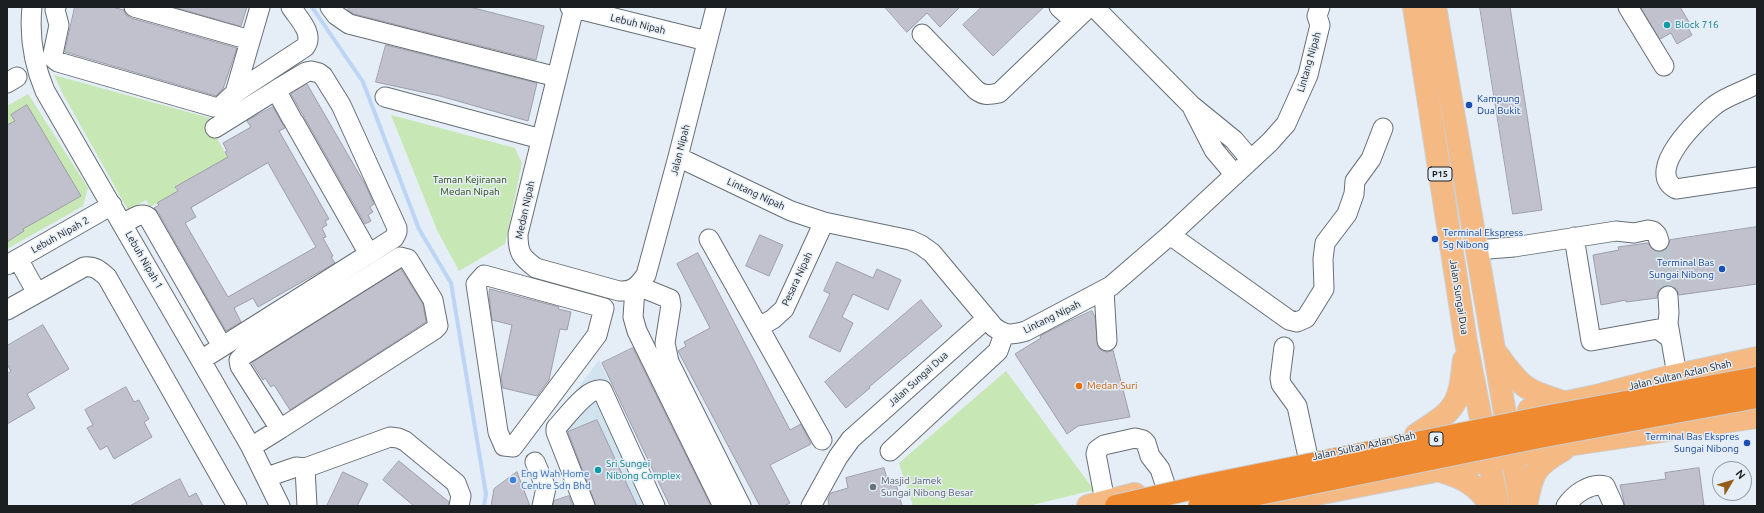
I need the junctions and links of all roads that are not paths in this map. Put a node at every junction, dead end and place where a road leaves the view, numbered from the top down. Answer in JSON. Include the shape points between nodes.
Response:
{"nodes":[{"id":1,"x":134,"y":7,"type":"edge"},
{"id":2,"x":260,"y":7,"type":"edge"},
{"id":3,"x":291,"y":7,"type":"edge"},
{"id":4,"x":330,"y":7,"type":"edge"},
{"id":5,"x":716,"y":7,"type":"edge"},
{"id":6,"x":1060,"y":7,"type":"edge"},
{"id":7,"x":1089,"y":7,"type":"edge"},
{"id":8,"x":1094,"y":7,"type":"edge"},
{"id":9,"x":1333,"y":7,"type":"edge"},
{"id":10,"x":1414,"y":7,"type":"edge"},
{"id":11,"x":1435,"y":7,"type":"edge"},
{"id":12,"x":1628,"y":7,"type":"edge"},
{"id":13,"x":39,"y":8,"type":"edge"},
{"id":14,"x":572,"y":8,"type":"edge"},
{"id":15,"x":1320,"y":16,"type":"edge"},
{"id":16,"x":1074,"y":21,"type":"junction"},
{"id":17,"x":922,"y":34,"type":"dead end"},
{"id":18,"x":250,"y":40,"type":"junction"},
{"id":19,"x":707,"y":42,"type":"junction"},
{"id":20,"x":1664,"y":66,"type":"dead end"},
{"id":21,"x":557,"y":77,"type":"junction"},
{"id":22,"x":1757,"y":84,"type":"edge"},
{"id":23,"x":276,"y":90,"type":"junction"},
{"id":24,"x":235,"y":93,"type":"junction"},
{"id":25,"x":385,"y":97,"type":"dead end"},
{"id":26,"x":1191,"y":105,"type":"junction"},
{"id":27,"x":215,"y":128,"type":"dead end"},
{"id":28,"x":1383,"y":128,"type":"dead end"},
{"id":29,"x":541,"y":139,"type":"junction"},
{"id":30,"x":678,"y":157,"type":"junction"},
{"id":31,"x":1251,"y":160,"type":"junction"},
{"id":32,"x":1235,"y":175,"type":"junction"},
{"id":33,"x":1757,"y":177,"type":"edge"},
{"id":34,"x":112,"y":205,"type":"junction"},
{"id":35,"x":824,"y":222,"type":"junction"},
{"id":36,"x":123,"y":224,"type":"junction"},
{"id":37,"x":1170,"y":235,"type":"junction"},
{"id":38,"x":1574,"y":237,"type":"junction"},
{"id":39,"x":709,"y":238,"type":"dead end"},
{"id":40,"x":1659,"y":241,"type":"tunnel mouth"},
{"id":41,"x":1476,"y":250,"type":"junction"},
{"id":42,"x":369,"y":254,"type":"junction"},
{"id":43,"x":12,"y":262,"type":"edge"},
{"id":44,"x":567,"y":276,"type":"junction"},
{"id":45,"x":636,"y":288,"type":"junction"},
{"id":46,"x":1104,"y":290,"type":"junction"},
{"id":47,"x":37,"y":293,"type":"junction"},
{"id":48,"x":562,"y":295,"type":"junction"},
{"id":49,"x":1668,"y":296,"type":"tunnel mouth"},
{"id":50,"x":7,"y":310,"type":"edge"},
{"id":51,"x":986,"y":319,"type":"junction"},
{"id":52,"x":759,"y":327,"type":"junction"},
{"id":53,"x":1004,"y":334,"type":"junction"},
{"id":54,"x":1670,"y":338,"type":"junction"},
{"id":55,"x":1107,"y":341,"type":"dead end"},
{"id":56,"x":1466,"y":342,"type":"junction"},
{"id":57,"x":222,"y":346,"type":"junction"},
{"id":58,"x":1284,"y":347,"type":"dead end"},
{"id":59,"x":1494,"y":350,"type":"junction"},
{"id":60,"x":1757,"y":358,"type":"edge"},
{"id":61,"x":201,"y":360,"type":"junction"},
{"id":62,"x":1700,"y":370,"type":"junction"},
{"id":63,"x":1677,"y":375,"type":"junction"},
{"id":64,"x":1757,"y":378,"type":"edge"},
{"id":65,"x":1757,"y":397,"type":"edge"},
{"id":66,"x":1564,"y":402,"type":"junction"},
{"id":67,"x":1505,"y":414,"type":"junction"},
{"id":68,"x":1757,"y":417,"type":"edge"},
{"id":69,"x":1481,"y":421,"type":"junction"},
{"id":70,"x":1705,"y":425,"type":"junction"},
{"id":71,"x":280,"y":429,"type":"junction"},
{"id":72,"x":1416,"y":435,"type":"junction"},
{"id":73,"x":822,"y":440,"type":"dead end"},
{"id":74,"x":1574,"y":444,"type":"junction"},
{"id":75,"x":251,"y":447,"type":"junction"},
{"id":76,"x":890,"y":451,"type":"dead end"},
{"id":77,"x":1513,"y":456,"type":"junction"},
{"id":78,"x":1308,"y":457,"type":"junction"},
{"id":79,"x":1489,"y":461,"type":"junction"},
{"id":80,"x":535,"y":462,"type":"dead end"},
{"id":81,"x":305,"y":468,"type":"junction"},
{"id":82,"x":1438,"y":470,"type":"junction"},
{"id":83,"x":267,"y":477,"type":"junction"},
{"id":84,"x":1166,"y":487,"type":"junction"},
{"id":85,"x":1607,"y":502,"type":"edge"},
{"id":86,"x":1103,"y":504,"type":"edge"},
{"id":87,"x":237,"y":506,"type":"edge"},
{"id":88,"x":280,"y":506,"type":"edge"},
{"id":89,"x":307,"y":506,"type":"edge"},
{"id":90,"x":459,"y":506,"type":"edge"},
{"id":91,"x":542,"y":506,"type":"edge"},
{"id":92,"x":585,"y":506,"type":"edge"},
{"id":93,"x":655,"y":506,"type":"edge"},
{"id":94,"x":723,"y":506,"type":"edge"},
{"id":95,"x":741,"y":506,"type":"edge"},
{"id":96,"x":811,"y":506,"type":"edge"},
{"id":97,"x":1199,"y":506,"type":"edge"},
{"id":98,"x":1255,"y":506,"type":"edge"},
{"id":99,"x":1492,"y":506,"type":"edge"},
{"id":100,"x":1498,"y":506,"type":"edge"},
{"id":101,"x":1521,"y":506,"type":"edge"},
{"id":102,"x":1526,"y":506,"type":"edge"},
{"id":103,"x":1566,"y":506,"type":"edge"}],
"edges":[{"from":1,"to":18,"type":"street"},
{"from":2,"to":18,"type":"street"},
{"from":3,"to":24,"type":"street","via":[[307,31],[309,42],[306,47]]},
{"from":4,"to":21,"type":"street","via":[[349,24]]},
{"from":5,"to":19,"type":"street","name":"Jalan Nipah"},
{"from":6,"to":16,"type":"street"},
{"from":7,"to":16,"type":"street"},
{"from":8,"to":26,"type":"street"},
{"from":9,"to":15,"type":"street","name":"Lintang Nipah","via":[[1328,20]]},
{"from":10,"to":56,"type":"main road","name":"Jalan Sungai Dua","number":"P15"},
{"from":11,"to":41,"type":"main road","number":"P15"},
{"from":12,"to":20,"type":"street"},
{"from":13,"to":24,"type":"street","via":[[59,25],[53,54],[58,62],[214,107],[220,107]]},
{"from":13,"to":34,"type":"street","name":"Lebuh Nipah 1","via":[[34,55],[37,72],[45,91]]},
{"from":14,"to":19,"type":"street","name":"Lebuh Nipah"},
{"from":14,"to":21,"type":"street","name":"Medan Nipah"},
{"from":15,"to":31,"type":"street","name":"Lintang Nipah","via":[[1308,76],[1292,112],[1286,124]]},
{"from":16,"to":17,"type":"street","via":[[999,93],[990,95],[983,95],[976,90]]},
{"from":18,"to":24,"type":"street"},
{"from":19,"to":30,"type":"street","name":"Jalan Nipah"},
{"from":21,"to":29,"type":"street","name":"Medan Nipah"},
{"from":22,"to":33,"type":"street","via":[[1717,104],[1691,127],[1673,152],[1666,175],[1676,189]]},
{"from":23,"to":27,"type":"street"},
{"from":23,"to":42,"type":"street"},
{"from":23,"to":42,"type":"street","via":[[312,71],[323,76],[341,105],[397,232],[394,238]]},
{"from":25,"to":29,"type":"street"},
{"from":26,"to":31,"type":"street","via":[[1234,140]]},
{"from":26,"to":32,"type":"street","via":[[1214,150]]},
{"from":28,"to":37,"type":"street","via":[[1372,159],[1355,181],[1354,194],[1346,214],[1325,244],[1324,289],[1306,318],[1297,322],[1289,320]]},
{"from":29,"to":44,"type":"street","name":"Medan Nipah","via":[[518,234],[518,245],[520,253],[536,268]]},
{"from":30,"to":35,"type":"street","name":"Lintang Nipah","via":[[791,211]]},
{"from":30,"to":45,"type":"street","name":"Jalan Nipah","via":[[646,275]]},
{"from":31,"to":32,"type":"street","name":"Lintang Nipah"},
{"from":32,"to":37,"type":"street","name":"Lintang Nipah"},
{"from":34,"to":36,"type":"street","name":"Lebuh Nipah 1"},
{"from":34,"to":43,"type":"street","name":"Lebuh Nipah 2"},
{"from":35,"to":51,"type":"street","name":"Lintang Nipah","via":[[898,237],[921,245],[932,253]]},
{"from":35,"to":52,"type":"street","name":"Pesara Nipah","via":[[784,309],[780,315]]},
{"from":36,"to":57,"type":"street","via":[[140,214],[148,217]]},
{"from":36,"to":61,"type":"street","name":"Lebuh Nipah 1"},
{"from":37,"to":46,"type":"street","name":"Lintang Nipah"},
{"from":38,"to":40,"type":"street","via":[[1616,231],[1634,233],[1648,230],[1657,235]]},
{"from":38,"to":41,"type":"street","via":[[1514,247]]},
{"from":38,"to":54,"type":"street","via":[[1591,341],[1658,329]]},
{"from":39,"to":52,"type":"street"},
{"from":41,"to":59,"type":"main road","number":"P15"},
{"from":42,"to":57,"type":"street"},
{"from":43,"to":47,"type":"street"},
{"from":44,"to":45,"type":"street","name":"Medan Nipah","via":[[619,291],[627,292]]},
{"from":44,"to":48,"type":"street"},
{"from":45,"to":94,"type":"street","via":[[633,317],[637,331]]},
{"from":45,"to":95,"type":"street","via":[[670,299],[665,343],[669,362]]},
{"from":46,"to":53,"type":"street","name":"Lintang Nipah","via":[[1026,331]]},
{"from":46,"to":55,"type":"street"},
{"from":47,"to":50,"type":"street"},
{"from":47,"to":87,"type":"street","via":[[84,267],[98,269],[107,278]]},
{"from":48,"to":48,"type":"street","via":[[604,308],[597,335],[513,447],[504,446],[498,432],[476,284],[484,275]]},
{"from":49,"to":54,"type":"street"},
{"from":51,"to":53,"type":"street","name":"Lintang Nipah"},
{"from":51,"to":96,"type":"street","name":"Jalan Sungai Dua","via":[[851,439]]},
{"from":52,"to":73,"type":"street"},
{"from":53,"to":76,"type":"street","via":[[998,351]]},
{"from":54,"to":63,"type":"street"},
{"from":56,"to":69,"type":"main road","name":"Jalan Sungai Dua","number":"P15"},
{"from":56,"to":72,"type":"main road","via":[[1457,399],[1444,415]]},
{"from":57,"to":61,"type":"street"},
{"from":58,"to":78,"type":"street","via":[[1281,384],[1297,406]]},
{"from":59,"to":66,"type":"main road","via":[[1518,382],[1528,390]]},
{"from":59,"to":67,"type":"main road","number":"P15"},
{"from":60,"to":62,"type":"main road","name":"Jalan Sultan Azlan Shah","number":"6"},
{"from":61,"to":75,"type":"street","name":"Lebuh Nipah 1"},
{"from":62,"to":63,"type":"main road","name":"Jalan Sultan Azlan Shah","number":"6"},
{"from":62,"to":70,"type":"main road","via":[[1684,386],[1682,394],[1683,404],[1688,413]]},
{"from":63,"to":66,"type":"main road","name":"Jalan Sultan Azlan Shah","number":"6"},
{"from":64,"to":86,"type":"highway","name":"Jalan Sultan Azlan Shah","number":"6","bridge":true},
{"from":65,"to":97,"type":"highway","number":"6","bridge":true,"via":[[1539,437]]},
{"from":66,"to":67,"type":"main road","name":"Jalan Sultan Azlan Shah","number":"6"},
{"from":67,"to":69,"type":"main road","name":"Jalan Sultan Azlan Shah","number":"6"},
{"from":67,"to":77,"type":"main road","number":"P15"},
{"from":68,"to":70,"type":"main road"},
{"from":69,"to":72,"type":"main road","name":"Jalan Sultan Azlan Shah","number":"6"},
{"from":69,"to":79,"type":"main road","number":"P15"},
{"from":70,"to":74,"type":"main road"},
{"from":71,"to":71,"type":"street","via":[[438,326],[432,300],[408,259],[400,257],[244,355],[240,360],[240,366]]},
{"from":71,"to":75,"type":"street"},
{"from":72,"to":78,"type":"main road","name":"Jalan Sultan Azlan Shah","number":"6"},
{"from":74,"to":77,"type":"main road"},
{"from":74,"to":102,"type":"main road","via":[[1539,466],[1530,483]]},
{"from":75,"to":83,"type":"street","name":"Lebuh Nipah 1"},
{"from":77,"to":79,"type":"main road"},
{"from":77,"to":101,"type":"main road","number":"P15"},
{"from":78,"to":84,"type":"main road","name":"Jalan Sultan Azlan Shah","number":"6","via":[[1212,475]]},
{"from":79,"to":82,"type":"main road"},
{"from":79,"to":100,"type":"main road","number":"P15"},
{"from":80,"to":91,"type":"street","via":[[546,488]]},
{"from":81,"to":83,"type":"street","via":[[296,467]]},
{"from":81,"to":89,"type":"street"},
{"from":81,"to":90,"type":"street","via":[[390,437],[398,438],[456,483],[460,496]]},
{"from":82,"to":98,"type":"main road"},
{"from":82,"to":99,"type":"main road","via":[[1466,479]]},
{"from":83,"to":88,"type":"street","name":"Lebuh Nipah 1"},
{"from":84,"to":86,"type":"main road","name":"Jalan Sultan Azlan Shah","number":"6"},
{"from":84,"to":86,"type":"street","via":[[1160,469],[1150,456],[1143,440],[1135,438],[1104,445],[1096,454]]},
{"from":85,"to":103,"type":"street","via":[[1605,486],[1598,484],[1583,490]]},
{"from":92,"to":93,"type":"street","via":[[556,428],[590,392],[597,389],[602,390]]}]}
